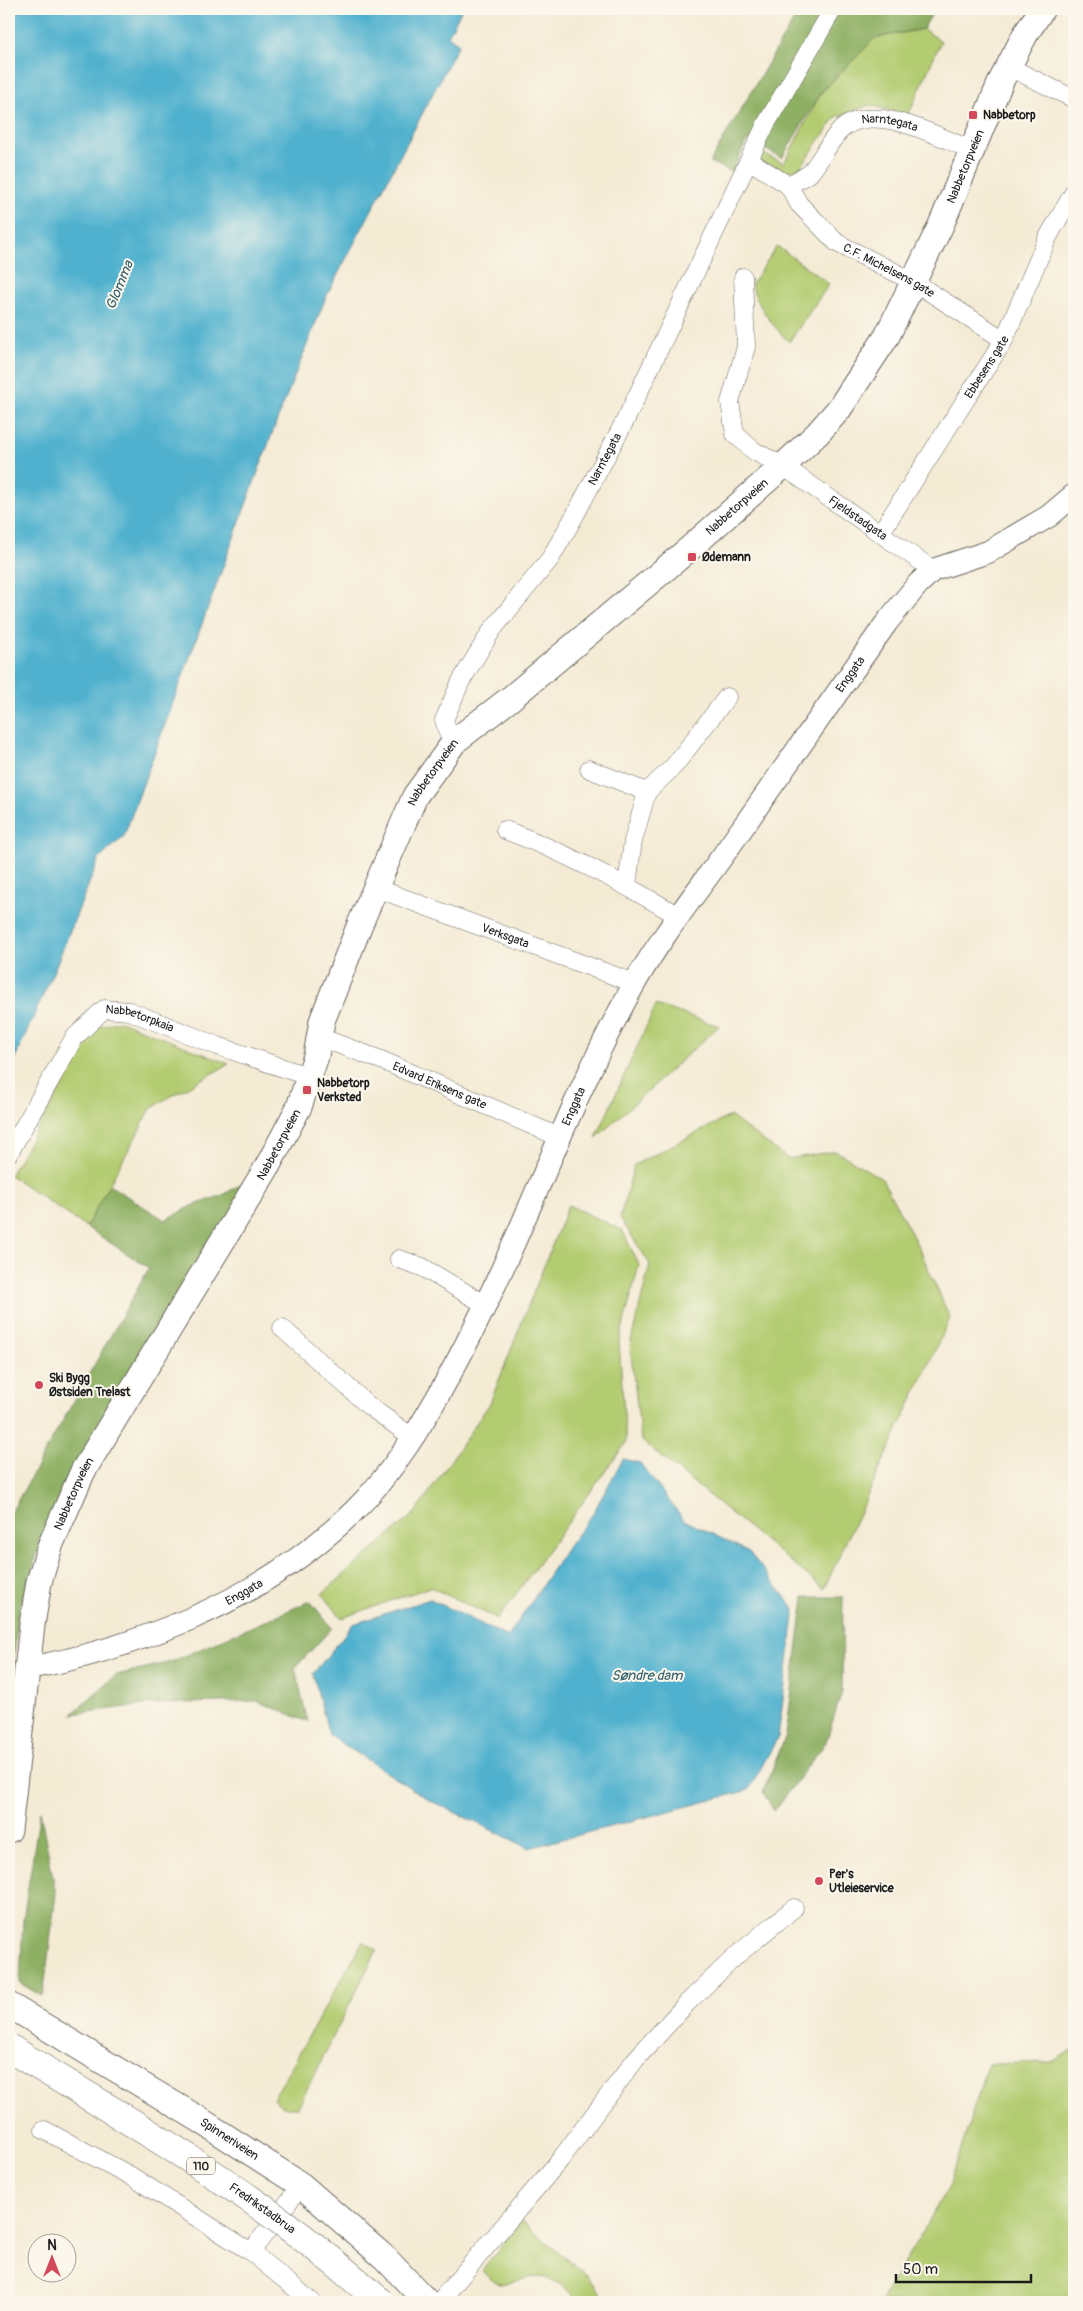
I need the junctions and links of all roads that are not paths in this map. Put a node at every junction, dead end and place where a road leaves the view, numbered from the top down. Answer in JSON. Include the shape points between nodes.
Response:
{"nodes":[{"id":1,"x":833,"y":9,"type":"edge"},
{"id":2,"x":1042,"y":9,"type":"edge"},
{"id":3,"x":1008,"y":67,"type":"junction"},
{"id":4,"x":1074,"y":99,"type":"edge"},
{"id":5,"x":971,"y":150,"type":"junction"},
{"id":6,"x":750,"y":161,"type":"junction"},
{"id":7,"x":788,"y":185,"type":"junction"},
{"id":8,"x":1074,"y":192,"type":"edge"},
{"id":9,"x":743,"y":277,"type":"dead end"},
{"id":10,"x":914,"y":282,"type":"junction"},
{"id":11,"x":1004,"y":340,"type":"junction"},
{"id":12,"x":783,"y":466,"type":"junction"},
{"id":13,"x":1074,"y":495,"type":"edge"},
{"id":14,"x":880,"y":532,"type":"junction"},
{"id":15,"x":933,"y":570,"type":"junction"},
{"id":16,"x":727,"y":697,"type":"dead end"},
{"id":17,"x":455,"y":741,"type":"junction"},
{"id":18,"x":589,"y":769,"type":"dead end"},
{"id":19,"x":646,"y":792,"type":"junction"},
{"id":20,"x":505,"y":830,"type":"dead end"},
{"id":21,"x":627,"y":885,"type":"junction"},
{"id":22,"x":376,"y":888,"type":"junction"},
{"id":23,"x":680,"y":917,"type":"junction"},
{"id":24,"x":634,"y":983,"type":"junction"},
{"id":25,"x":319,"y":1037,"type":"junction"},
{"id":26,"x":310,"y":1077,"type":"junction"},
{"id":27,"x":559,"y":1136,"type":"junction"},
{"id":28,"x":9,"y":1153,"type":"edge"},
{"id":29,"x":399,"y":1258,"type":"dead end"},
{"id":30,"x":486,"y":1305,"type":"junction"},
{"id":31,"x":282,"y":1328,"type":"dead end"},
{"id":32,"x":412,"y":1437,"type":"junction"},
{"id":33,"x":27,"y":1668,"type":"junction"},
{"id":34,"x":9,"y":1830,"type":"edge"},
{"id":35,"x":794,"y":1908,"type":"dead end"},
{"id":36,"x":9,"y":2005,"type":"edge"},
{"id":37,"x":9,"y":2048,"type":"edge"},
{"id":38,"x":44,"y":2130,"type":"dead end"},
{"id":39,"x":301,"y":2185,"type":"junction"},
{"id":40,"x":251,"y":2252,"type":"junction"},
{"id":41,"x":312,"y":2302,"type":"edge"},
{"id":42,"x":380,"y":2302,"type":"edge"},
{"id":43,"x":427,"y":2302,"type":"edge"},
{"id":44,"x":439,"y":2302,"type":"edge"}],
"edges":[{"from":1,"to":6,"type":"street","name":"Narntegata","via":[[790,80]]},
{"from":2,"to":3,"type":"main road","name":"Nabbetorpveien"},
{"from":3,"to":4,"type":"street"},
{"from":3,"to":5,"type":"main road","name":"Nabbetorpveien"},
{"from":5,"to":7,"type":"street","name":"Narntegata","via":[[930,132],[869,117],[855,120],[839,131],[808,174]]},
{"from":5,"to":10,"type":"main road","name":"Nabbetorpveien"},
{"from":6,"to":7,"type":"street"},
{"from":6,"to":17,"type":"street","name":"Narntegata","via":[[627,417],[574,516],[550,559],[492,630],[461,681],[444,720]]},
{"from":7,"to":10,"type":"street","name":"C.F. Michelsens gate","via":[[799,204],[837,243]]},
{"from":8,"to":11,"type":"street","name":"Ebbesens gate","via":[[1048,237]]},
{"from":9,"to":12,"type":"street","name":"Nabbetorpveien","via":[[746,347],[730,402],[735,434],[754,451]]},
{"from":10,"to":11,"type":"street","name":"C.F. Michelsens gate"},
{"from":10,"to":12,"type":"main road","name":"Nabbetorpveien","via":[[887,336],[839,409]]},
{"from":11,"to":14,"type":"street","name":"Ebbesens gate"},
{"from":12,"to":14,"type":"street","name":"Fjeldstadgata"},
{"from":12,"to":17,"type":"main road","name":"Nabbetorpveien","via":[[519,692]]},
{"from":13,"to":15,"type":"street","name":"Enggata","via":[[1049,516],[988,552]]},
{"from":14,"to":15,"type":"street","name":"Fjeldstadgata"},
{"from":15,"to":23,"type":"street","name":"Enggata","via":[[887,622]]},
{"from":16,"to":19,"type":"street","via":[[674,766]]},
{"from":17,"to":22,"type":"main road","name":"Nabbetorpveien","via":[[415,796]]},
{"from":18,"to":19,"type":"street"},
{"from":19,"to":21,"type":"street","via":[[633,841]]},
{"from":20,"to":21,"type":"street","via":[[550,847]]},
{"from":21,"to":23,"type":"street"},
{"from":22,"to":24,"type":"street","name":"Verksgata"},
{"from":22,"to":25,"type":"main road","name":"Nabbetorpveien","via":[[322,1021]]},
{"from":23,"to":24,"type":"street","name":"Enggata"},
{"from":24,"to":27,"type":"street","name":"Enggata"},
{"from":25,"to":26,"type":"main road","name":"Nabbetorpveien"},
{"from":25,"to":27,"type":"street","name":"Edvard Eriksens gate"},
{"from":26,"to":28,"type":"street","name":"Nabbetorpkaia","via":[[129,1011],[104,1009],[74,1038]]},
{"from":26,"to":33,"type":"main road","name":"Nabbetorpveien","via":[[299,1107],[266,1169],[75,1488],[50,1546],[39,1582]]},
{"from":27,"to":30,"type":"street","name":"Enggata"},
{"from":29,"to":30,"type":"street","via":[[422,1267]]},
{"from":30,"to":32,"type":"street","name":"Enggata"},
{"from":31,"to":32,"type":"street","via":[[369,1406]]},
{"from":32,"to":33,"type":"street","name":"Enggata","via":[[384,1478],[356,1509],[292,1563],[255,1586],[218,1607],[117,1647]]},
{"from":33,"to":34,"type":"main road","name":"Nabbetorpveien"},
{"from":35,"to":44,"type":"street","via":[[737,1955],[635,2060],[560,2160]]},
{"from":36,"to":39,"type":"main road","name":"Spinneriveien"},
{"from":37,"to":42,"type":"highway","name":"Fredrikstadbrua","number":"110","bridge":true,"via":[[265,2208]]},
{"from":38,"to":40,"type":"street","via":[[130,2176]]},
{"from":39,"to":40,"type":"street"},
{"from":39,"to":43,"type":"main road","name":"Spinneriveien","via":[[385,2258]]},
{"from":40,"to":41,"type":"street"}]}
